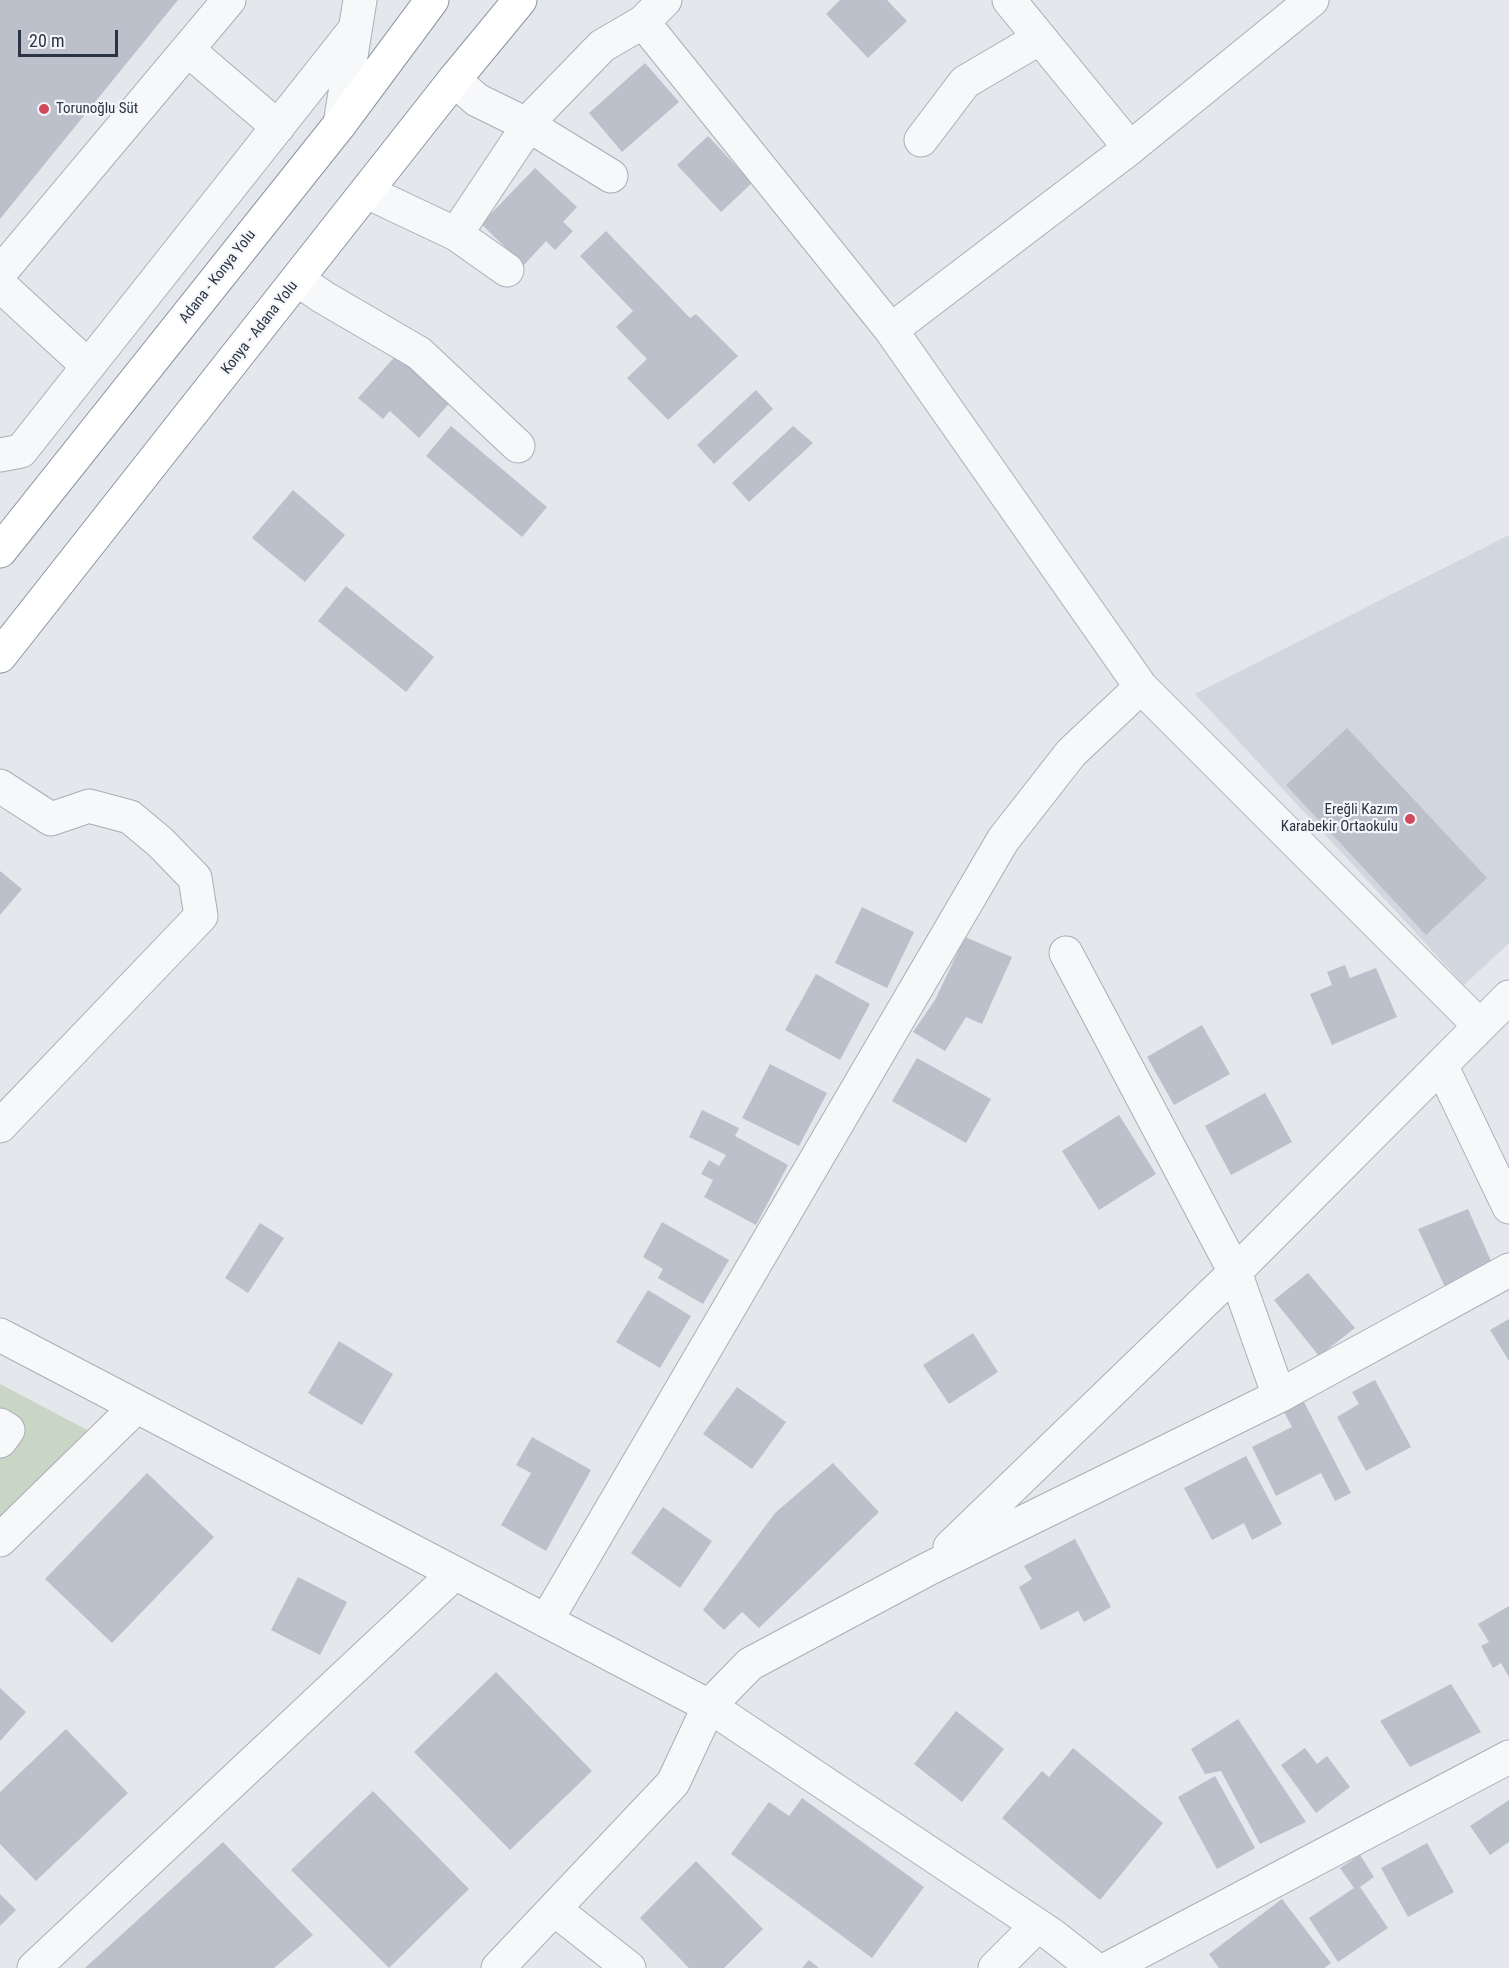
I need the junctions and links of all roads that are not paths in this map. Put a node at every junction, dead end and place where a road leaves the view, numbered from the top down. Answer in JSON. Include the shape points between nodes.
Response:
{"nodes":[{"id":1,"x":229,"y":0,"type":"edge"},
{"id":2,"x":432,"y":0,"type":"edge"},
{"id":3,"x":520,"y":0,"type":"edge"},
{"id":4,"x":1009,"y":0,"type":"edge"},
{"id":5,"x":1312,"y":0,"type":"edge"},
{"id":6,"x":654,"y":11,"type":"edge"},
{"id":7,"x":358,"y":14,"type":"edge"},
{"id":8,"x":1040,"y":38,"type":"junction"},
{"id":9,"x":188,"y":50,"type":"junction"},
{"id":10,"x":454,"y":80,"type":"junction"},
{"id":11,"x":340,"y":123,"type":"junction"},
{"id":12,"x":528,"y":125,"type":"junction"},
{"id":13,"x":278,"y":127,"type":"junction"},
{"id":14,"x":921,"y":140,"type":"dead end"},
{"id":15,"x":1130,"y":148,"type":"junction"},
{"id":16,"x":611,"y":176,"type":"dead end"},
{"id":17,"x":367,"y":192,"type":"junction"},
{"id":18,"x":456,"y":234,"type":"junction"},
{"id":19,"x":507,"y":270,"type":"dead end"},
{"id":20,"x":0,"y":273,"type":"edge"},
{"id":21,"x":298,"y":280,"type":"junction"},
{"id":22,"x":0,"y":285,"type":"edge"},
{"id":23,"x":891,"y":330,"type":"junction"},
{"id":24,"x":88,"y":366,"type":"junction"},
{"id":25,"x":7,"y":446,"type":"edge"},
{"id":26,"x":518,"y":446,"type":"dead end"},
{"id":27,"x":0,"y":551,"type":"edge"},
{"id":28,"x":0,"y":656,"type":"edge"},
{"id":29,"x":1141,"y":687,"type":"junction"},
{"id":30,"x":0,"y":786,"type":"edge"},
{"id":31,"x":1066,"y":953,"type":"dead end"},
{"id":32,"x":1509,"y":997,"type":"edge"},
{"id":33,"x":1480,"y":1026,"type":"junction"},
{"id":34,"x":1441,"y":1065,"type":"junction"},
{"id":35,"x":0,"y":1126,"type":"edge"},
{"id":36,"x":1509,"y":1207,"type":"edge"},
{"id":37,"x":1509,"y":1270,"type":"edge"},
{"id":38,"x":1235,"y":1272,"type":"junction"},
{"id":39,"x":0,"y":1335,"type":"edge"},
{"id":40,"x":1279,"y":1396,"type":"junction"},
{"id":41,"x":136,"y":1407,"type":"junction"},
{"id":42,"x":0,"y":1425,"type":"edge"},
{"id":43,"x":0,"y":1441,"type":"edge"},
{"id":44,"x":0,"y":1540,"type":"edge"},
{"id":45,"x":928,"y":1569,"type":"junction"},
{"id":46,"x":455,"y":1573,"type":"junction"},
{"id":47,"x":546,"y":1621,"type":"junction"},
{"id":48,"x":709,"y":1706,"type":"junction"},
{"id":49,"x":1509,"y":1756,"type":"edge"},
{"id":50,"x":554,"y":1909,"type":"junction"},
{"id":51,"x":1037,"y":1926,"type":"junction"},
{"id":52,"x":34,"y":1968,"type":"edge"},
{"id":53,"x":498,"y":1968,"type":"edge"},
{"id":54,"x":629,"y":1968,"type":"edge"},
{"id":55,"x":995,"y":1968,"type":"edge"},
{"id":56,"x":1094,"y":1968,"type":"edge"},
{"id":57,"x":1109,"y":1968,"type":"edge"}],
"edges":[{"from":1,"to":9,"type":"street"},
{"from":2,"to":11,"type":"highway","name":"Adana - Konya Yolu"},
{"from":3,"to":10,"type":"highway","name":"Konya - Adana Yolu"},
{"from":4,"to":8,"type":"street"},
{"from":5,"to":15,"type":"street"},
{"from":6,"to":12,"type":"street","via":[[602,46]]},
{"from":6,"to":23,"type":"street"},
{"from":7,"to":11,"type":"street"},
{"from":7,"to":13,"type":"street"},
{"from":8,"to":14,"type":"street","via":[[965,82]]},
{"from":8,"to":15,"type":"street"},
{"from":9,"to":13,"type":"street"},
{"from":9,"to":20,"type":"street"},
{"from":10,"to":12,"type":"street","via":[[477,100]]},
{"from":10,"to":17,"type":"highway","name":"Konya - Adana Yolu"},
{"from":11,"to":27,"type":"highway","name":"Adana - Konya Yolu"},
{"from":12,"to":16,"type":"street"},
{"from":12,"to":18,"type":"street"},
{"from":13,"to":24,"type":"street"},
{"from":15,"to":23,"type":"street"},
{"from":17,"to":18,"type":"street"},
{"from":17,"to":21,"type":"highway","name":"Konya - Adana Yolu"},
{"from":18,"to":19,"type":"street"},
{"from":21,"to":26,"type":"street","via":[[419,353]]},
{"from":21,"to":28,"type":"highway","name":"Konya - Adana Yolu"},
{"from":22,"to":24,"type":"street"},
{"from":23,"to":29,"type":"street"},
{"from":24,"to":25,"type":"street"},
{"from":29,"to":33,"type":"street"},
{"from":29,"to":47,"type":"street","via":[[1071,753],[1003,840]]},
{"from":30,"to":35,"type":"street","via":[[51,819],[89,806],[130,817],[195,879],[201,916]]},
{"from":31,"to":38,"type":"street"},
{"from":32,"to":33,"type":"street"},
{"from":33,"to":34,"type":"street"},
{"from":34,"to":36,"type":"street"},
{"from":34,"to":38,"type":"street"},
{"from":37,"to":40,"type":"street"},
{"from":38,"to":40,"type":"street"},
{"from":38,"to":45,"type":"street"},
{"from":39,"to":41,"type":"street"},
{"from":40,"to":45,"type":"street"},
{"from":41,"to":44,"type":"street"},
{"from":41,"to":46,"type":"street"},
{"from":42,"to":43,"type":"street","via":[[8,1430]]},
{"from":45,"to":48,"type":"street","via":[[750,1664]]},
{"from":46,"to":47,"type":"street"},
{"from":46,"to":52,"type":"street"},
{"from":47,"to":48,"type":"street"},
{"from":48,"to":50,"type":"street","via":[[673,1783]]},
{"from":48,"to":51,"type":"street"},
{"from":49,"to":57,"type":"street"},
{"from":50,"to":53,"type":"street"},
{"from":50,"to":54,"type":"street"},
{"from":51,"to":55,"type":"street"},
{"from":51,"to":56,"type":"street"}]}
